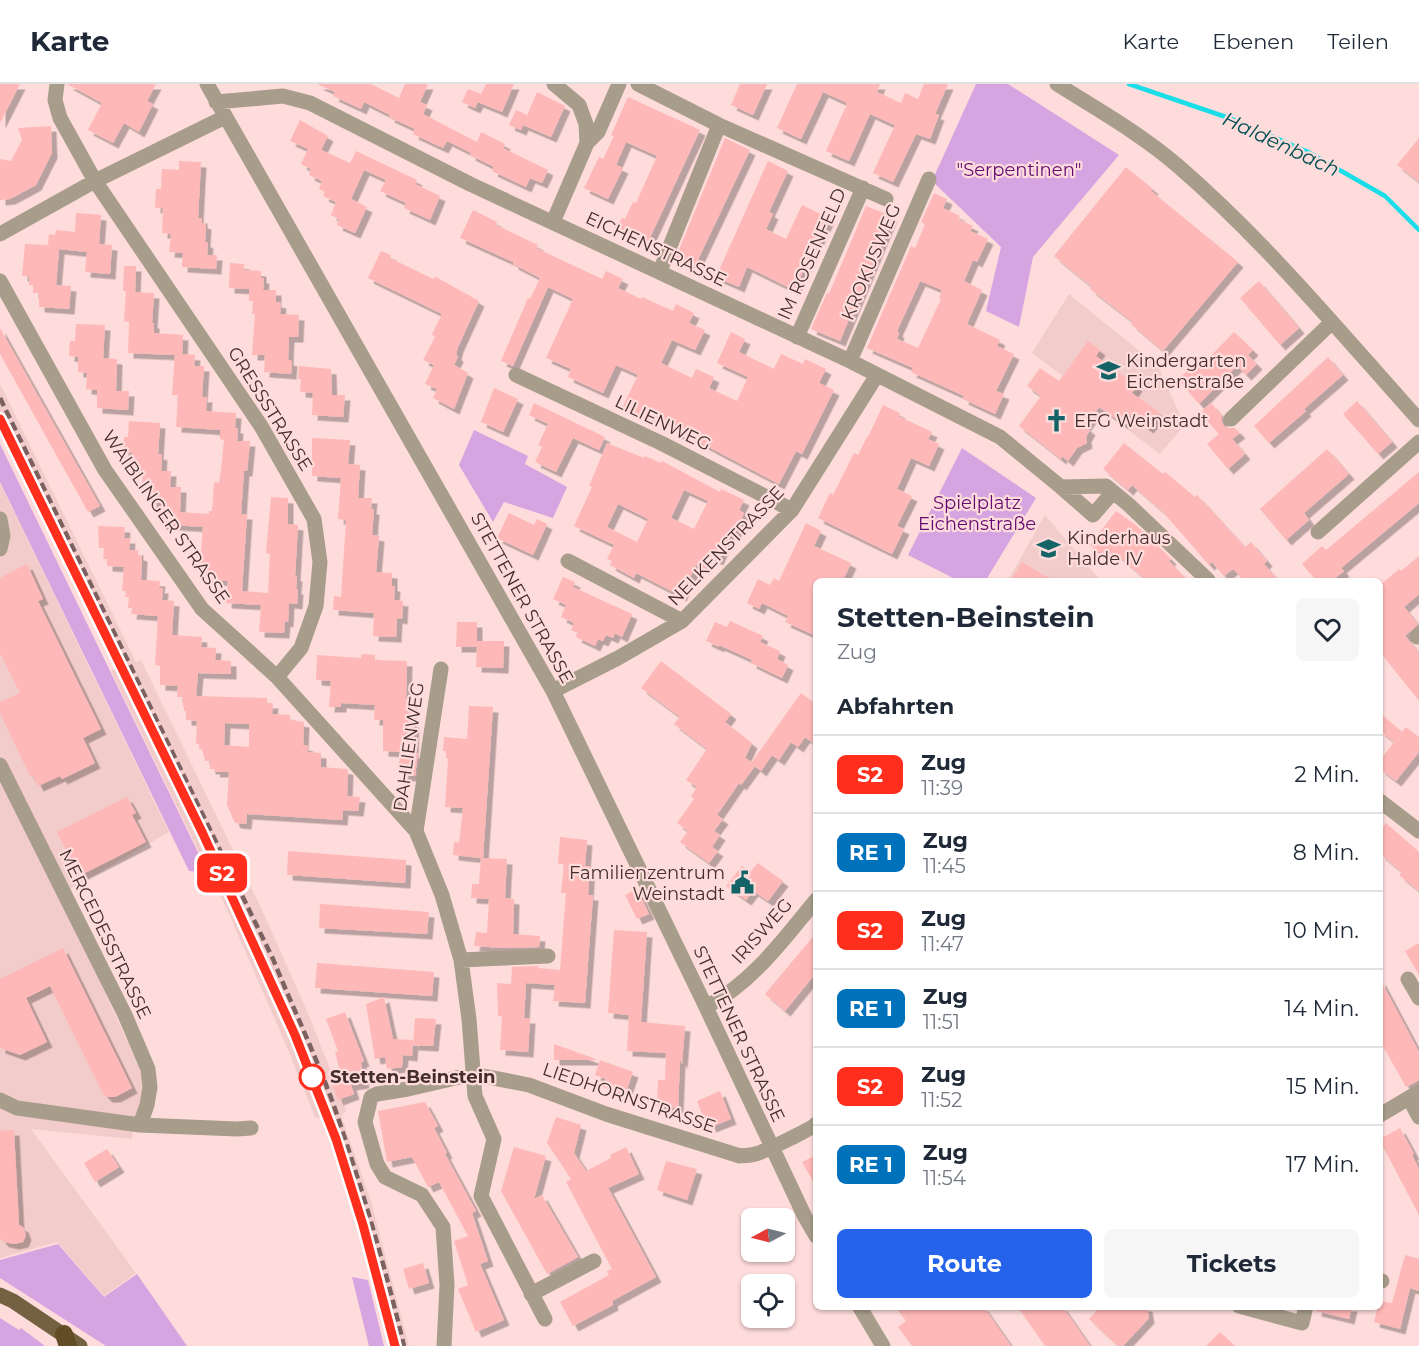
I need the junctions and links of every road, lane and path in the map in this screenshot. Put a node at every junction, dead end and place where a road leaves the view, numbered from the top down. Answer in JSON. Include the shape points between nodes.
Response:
{"nodes":[{"id":1,"x":57,"y":84,"type":"edge"},
{"id":2,"x":207,"y":84,"type":"edge"},
{"id":3,"x":554,"y":84,"type":"edge"},
{"id":4,"x":619,"y":84,"type":"edge"},
{"id":5,"x":638,"y":84,"type":"edge"},
{"id":6,"x":1057,"y":84,"type":"edge"},
{"id":7,"x":216,"y":102,"type":"junction"},
{"id":8,"x":225,"y":117,"type":"junction"},
{"id":9,"x":719,"y":125,"type":"junction"},
{"id":10,"x":587,"y":143,"type":"junction"},
{"id":11,"x":929,"y":179,"type":"dead end"},
{"id":12,"x":95,"y":181,"type":"junction"},
{"id":13,"x":864,"y":188,"type":"junction"},
{"id":14,"x":886,"y":199,"type":"dead end"},
{"id":15,"x":553,"y":222,"type":"junction"},
{"id":16,"x":0,"y":234,"type":"edge"},
{"id":17,"x":660,"y":271,"type":"junction"},
{"id":18,"x":0,"y":281,"type":"edge"},
{"id":19,"x":1331,"y":323,"type":"junction"},
{"id":20,"x":797,"y":337,"type":"junction"},
{"id":21,"x":850,"y":361,"type":"junction"},
{"id":22,"x":516,"y":375,"type":"dead end"},
{"id":23,"x":877,"y":375,"type":"junction"},
{"id":24,"x":1231,"y":419,"type":"dead end"},
{"id":25,"x":1419,"y":420,"type":"edge"},
{"id":26,"x":1419,"y":442,"type":"edge"},
{"id":27,"x":1061,"y":487,"type":"junction"},
{"id":28,"x":1113,"y":492,"type":"junction"},
{"id":29,"x":792,"y":510,"type":"junction"},
{"id":30,"x":0,"y":519,"type":"edge"},
{"id":31,"x":1318,"y":532,"type":"dead end"},
{"id":32,"x":0,"y":549,"type":"edge"},
{"id":33,"x":568,"y":561,"type":"dead end"},
{"id":34,"x":1206,"y":578,"type":"edge"},
{"id":35,"x":682,"y":621,"type":"junction"},
{"id":36,"x":441,"y":669,"type":"dead end"},
{"id":37,"x":277,"y":677,"type":"junction"},
{"id":38,"x":553,"y":691,"type":"junction"},
{"id":39,"x":0,"y":765,"type":"edge"},
{"id":40,"x":1383,"y":803,"type":"edge"},
{"id":41,"x":416,"y":831,"type":"junction"},
{"id":42,"x":1419,"y":831,"type":"edge"},
{"id":43,"x":813,"y":904,"type":"edge"},
{"id":44,"x":548,"y":956,"type":"dead end"},
{"id":45,"x":461,"y":960,"type":"junction"},
{"id":46,"x":1408,"y":979,"type":"dead end"},
{"id":47,"x":1419,"y":998,"type":"edge"},
{"id":48,"x":706,"y":1007,"type":"junction"},
{"id":49,"x":474,"y":1074,"type":"junction"},
{"id":50,"x":1414,"y":1095,"type":"edge"},
{"id":51,"x":0,"y":1100,"type":"edge"},
{"id":52,"x":1383,"y":1113,"type":"edge"},
{"id":53,"x":1419,"y":1117,"type":"edge"},
{"id":54,"x":140,"y":1125,"type":"junction"},
{"id":55,"x":251,"y":1128,"type":"dead end"},
{"id":56,"x":813,"y":1128,"type":"edge"},
{"id":57,"x":771,"y":1148,"type":"junction"},
{"id":58,"x":813,"y":1231,"type":"edge"},
{"id":59,"x":594,"y":1261,"type":"dead end"},
{"id":60,"x":531,"y":1294,"type":"junction"},
{"id":61,"x":0,"y":1295,"type":"edge"},
{"id":62,"x":861,"y":1310,"type":"edge"},
{"id":63,"x":1254,"y":1310,"type":"edge"},
{"id":64,"x":1305,"y":1310,"type":"edge"},
{"id":65,"x":545,"y":1319,"type":"dead end"},
{"id":66,"x":66,"y":1340,"type":"edge"},
{"id":67,"x":80,"y":1346,"type":"edge"},
{"id":68,"x":444,"y":1346,"type":"edge"},
{"id":69,"x":883,"y":1346,"type":"edge"}],
"edges":[{"from":1,"to":12,"type":"street","name":"GRESSSTRASSE","via":[[55,100],[60,118]]},
{"from":2,"to":7,"type":"street","name":"STETTENER STRASSE"},
{"from":3,"to":10,"type":"street","via":[[579,105]]},
{"from":4,"to":10,"type":"street","via":[[598,132]]},
{"from":5,"to":9,"type":"street","name":"IM ROSENFELD"},
{"from":6,"to":19,"type":"street","via":[[1177,165],[1269,251]]},
{"from":7,"to":8,"type":"street","name":"STETTENER STRASSE"},
{"from":7,"to":15,"type":"street","name":"EICHENSTRASSE","via":[[283,96],[310,103]]},
{"from":8,"to":12,"type":"street"},
{"from":8,"to":38,"type":"street","name":"STETTENER STRASSE"},
{"from":9,"to":13,"type":"street","name":"IM ROSENFELD"},
{"from":9,"to":17,"type":"street"},
{"from":10,"to":15,"type":"street"},
{"from":11,"to":21,"type":"street","name":"KROKUSWEG"},
{"from":12,"to":16,"type":"street"},
{"from":12,"to":37,"type":"street","name":"GRESSSTRASSE","via":[[261,426],[314,519],[320,562],[316,606],[301,648]]},
{"from":13,"to":14,"type":"street","name":"IM ROSENFELD"},
{"from":13,"to":20,"type":"street","name":"IM ROSENFELD"},
{"from":15,"to":17,"type":"street","name":"EICHENSTRASSE"},
{"from":17,"to":20,"type":"street","name":"EICHENSTRASSE"},
{"from":18,"to":37,"type":"street","name":"WAIBLINGER STRASSE","via":[[105,470],[202,609]]},
{"from":19,"to":24,"type":"street"},
{"from":19,"to":25,"type":"street"},
{"from":20,"to":21,"type":"street","name":"EICHENSTRASSE"},
{"from":21,"to":23,"type":"street","name":"EICHENSTRASSE"},
{"from":22,"to":29,"type":"street","name":"LILIENWEG","via":[[661,442]]},
{"from":23,"to":27,"type":"street","name":"EICHENSTRASSE","via":[[1000,437]]},
{"from":23,"to":29,"type":"street","name":"NELKENSTRASSE"},
{"from":26,"to":31,"type":"street"},
{"from":27,"to":28,"type":"street","via":[[1106,486]]},
{"from":27,"to":28,"type":"street","name":"EICHENSTRASSE","via":[[1093,515]]},
{"from":28,"to":34,"type":"street"},
{"from":29,"to":35,"type":"street","name":"NELKENSTRASSE"},
{"from":30,"to":32,"type":"street"},
{"from":33,"to":35,"type":"street"},
{"from":35,"to":38,"type":"street","name":"NELKENSTRASSE"},
{"from":36,"to":41,"type":"street","name":"DAHLIENWEG"},
{"from":37,"to":41,"type":"street","name":"WAIBLINGER STRASSE"},
{"from":38,"to":48,"type":"street","name":"STETTENER STRASSE"},
{"from":39,"to":54,"type":"street","name":"MERCEDESSTRASSE","via":[[148,1069],[150,1087]]},
{"from":40,"to":42,"type":"street"},
{"from":41,"to":45,"type":"street","name":"WAIBLINGER STRASSE","via":[[442,895]]},
{"from":43,"to":48,"type":"street","name":"IRISWEG","via":[[762,965],[727,996]]},
{"from":44,"to":45,"type":"street"},
{"from":45,"to":49,"type":"street","name":"WAIBLINGER STRASSE"},
{"from":46,"to":47,"type":"street"},
{"from":48,"to":57,"type":"street","name":"STETTENER STRASSE"},
{"from":49,"to":57,"type":"street","name":"LIEDHORNSTRASSE","via":[[529,1085],[740,1156]]},
{"from":49,"to":60,"type":"street","via":[[475,1096],[494,1139],[481,1196]]},
{"from":49,"to":68,"type":"street","name":"LIEDHORNSTRASSE","via":[[377,1094],[371,1097],[365,1122],[377,1164],[385,1177],[422,1195],[442,1227],[447,1285]]},
{"from":50,"to":52,"type":"street"},
{"from":50,"to":53,"type":"street"},
{"from":51,"to":54,"type":"street","via":[[17,1108]]},
{"from":54,"to":55,"type":"street"},
{"from":56,"to":57,"type":"street","name":"LIEDHORNSTRASSE"},
{"from":57,"to":58,"type":"street","name":"STETTENER STRASSE"},
{"from":59,"to":60,"type":"street"},
{"from":60,"to":65,"type":"street"},
{"from":61,"to":66,"type":"main road"},
{"from":62,"to":69,"type":"street"},
{"from":63,"to":64,"type":"street","via":[[1302,1323]]},
{"from":66,"to":67,"type":"main road"}]}
